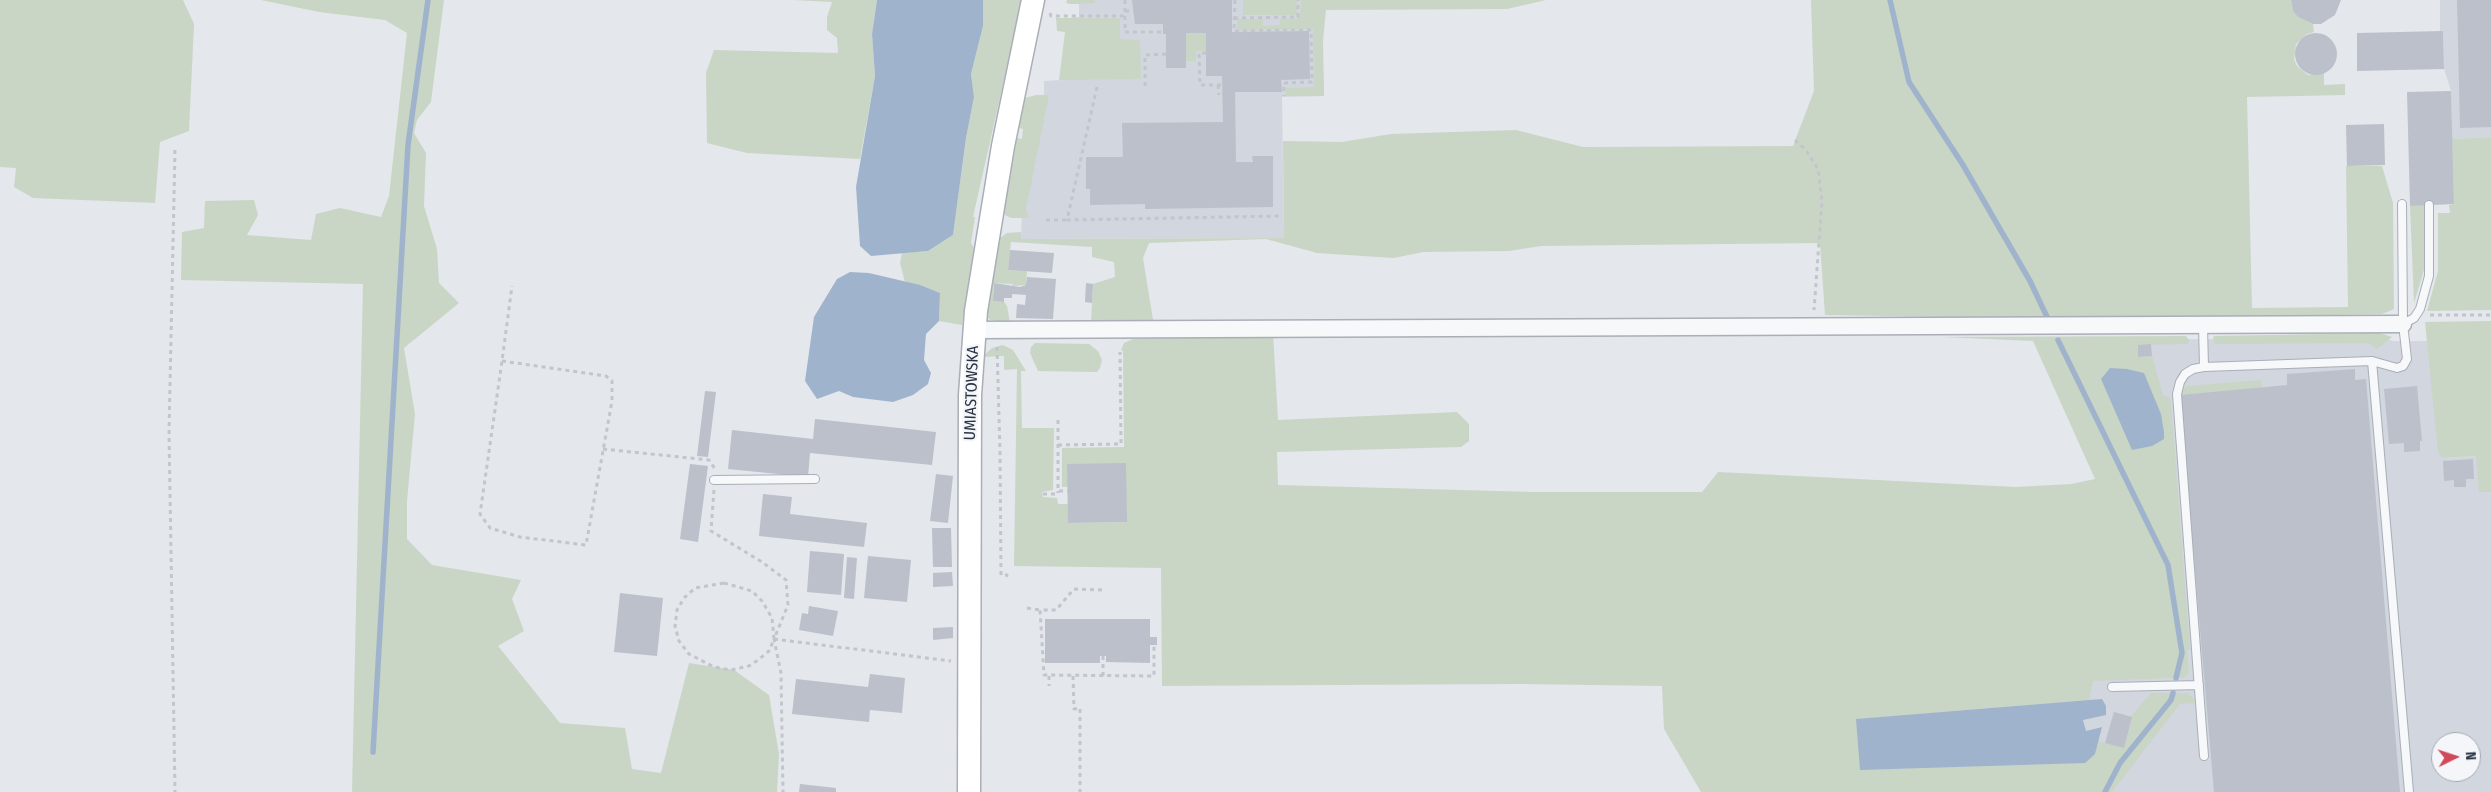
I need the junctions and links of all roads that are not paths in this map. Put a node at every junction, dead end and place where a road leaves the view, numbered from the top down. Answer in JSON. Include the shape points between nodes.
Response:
{"nodes":[{"id":1,"x":1041,"y":6,"type":"edge"},
{"id":2,"x":2402,"y":204,"type":"dead end"},
{"id":3,"x":2429,"y":205,"type":"dead end"},
{"id":4,"x":2409,"y":321,"type":"junction"},
{"id":5,"x":2203,"y":325,"type":"junction"},
{"id":6,"x":974,"y":330,"type":"junction"},
{"id":7,"x":2372,"y":361,"type":"junction"},
{"id":8,"x":2204,"y":367,"type":"junction"},
{"id":9,"x":815,"y":479,"type":"dead end"},
{"id":10,"x":714,"y":480,"type":"road end"},
{"id":11,"x":2199,"y":685,"type":"junction"},
{"id":12,"x":2112,"y":687,"type":"dead end"},
{"id":13,"x":2204,"y":756,"type":"dead end"},
{"id":14,"x":969,"y":792,"type":"edge"},
{"id":15,"x":2409,"y":792,"type":"edge"}],
"edges":[{"from":1,"to":6,"type":"main road","name":"UMIASTOWSKA","via":[[1003,146]]},
{"from":2,"to":4,"type":"lane"},
{"from":3,"to":4,"type":"lane","via":[[2428,276],[2420,309]]},
{"from":4,"to":5,"type":"street"},
{"from":4,"to":7,"type":"lane","via":[[2407,359],[2403,366],[2389,368]]},
{"from":5,"to":6,"type":"street"},
{"from":5,"to":8,"type":"lane"},
{"from":6,"to":14,"type":"main road","name":"UMIASTOWSKA","via":[[970,396]]},
{"from":7,"to":8,"type":"lane"},
{"from":7,"to":15,"type":"lane"},
{"from":8,"to":11,"type":"lane","via":[[2185,374],[2177,394]]},
{"from":9,"to":10,"type":"lane"},
{"from":11,"to":12,"type":"lane"},
{"from":11,"to":13,"type":"lane"}]}
